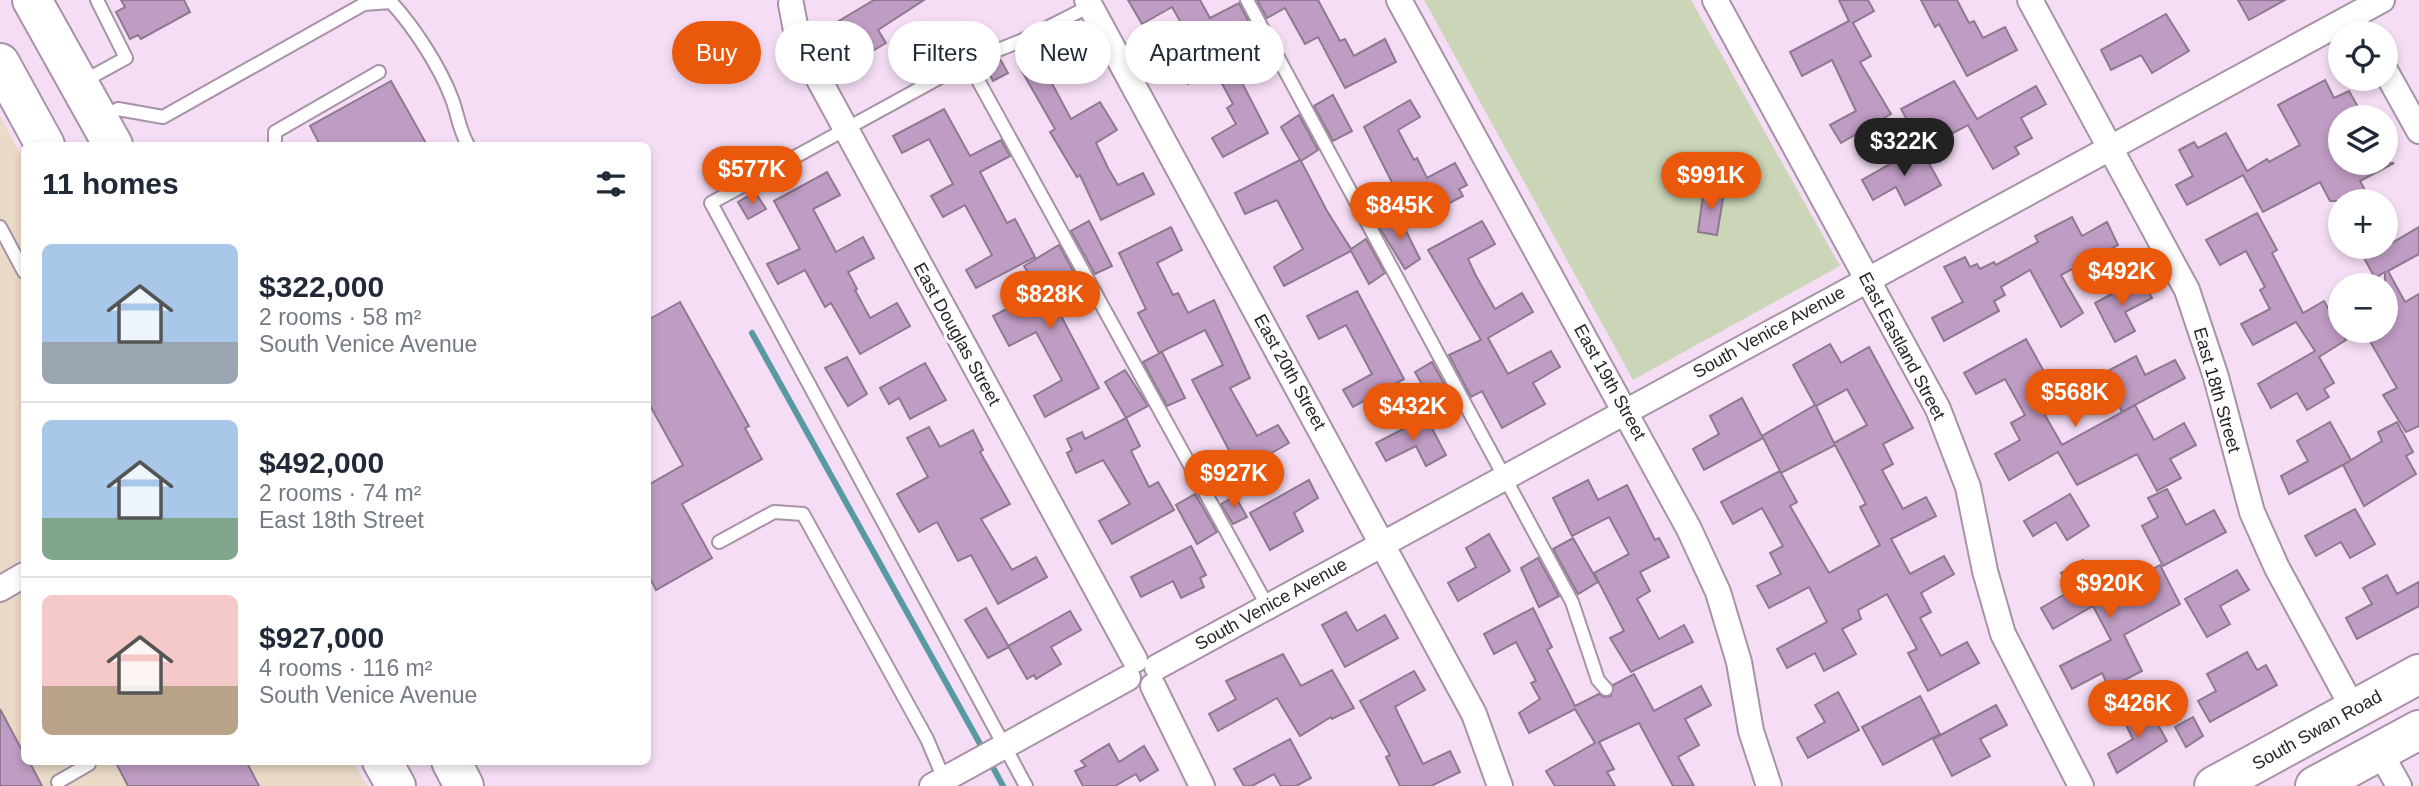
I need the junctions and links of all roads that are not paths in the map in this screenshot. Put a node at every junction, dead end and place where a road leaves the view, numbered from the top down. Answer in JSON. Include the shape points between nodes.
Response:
{"nodes":[{"id":1,"x":32,"y":0,"type":"edge"},
{"id":2,"x":97,"y":0,"type":"edge"},
{"id":3,"x":1247,"y":0,"type":"edge"},
{"id":4,"x":1399,"y":0,"type":"edge"},
{"id":5,"x":1715,"y":0,"type":"edge"},
{"id":6,"x":2030,"y":0,"type":"edge"},
{"id":7,"x":2382,"y":0,"type":"edge"},
{"id":8,"x":788,"y":1,"type":"edge"},
{"id":9,"x":1092,"y":2,"type":"edge"},
{"id":10,"x":2354,"y":16,"type":"edge"},
{"id":11,"x":1001,"y":49,"type":"edge"},
{"id":12,"x":0,"y":62,"type":"edge"},
{"id":13,"x":379,"y":72,"type":"dead end"},
{"id":14,"x":79,"y":84,"type":"junction"},
{"id":15,"x":927,"y":84,"type":"edge"},
{"id":16,"x":980,"y":84,"type":"edge"},
{"id":17,"x":2397,"y":91,"type":"edge"},
{"id":18,"x":845,"y":128,"type":"junction"},
{"id":19,"x":2419,"y":131,"type":"edge"},
{"id":20,"x":106,"y":132,"type":"edge"},
{"id":21,"x":275,"y":141,"type":"dead end"},
{"id":22,"x":43,"y":142,"type":"edge"},
{"id":23,"x":466,"y":142,"type":"edge"},
{"id":24,"x":2110,"y":147,"type":"junction"},
{"id":25,"x":0,"y":227,"type":"edge"},
{"id":26,"x":21,"y":266,"type":"edge"},
{"id":27,"x":1866,"y":279,"type":"junction"},
{"id":28,"x":1625,"y":410,"type":"junction"},
{"id":29,"x":1504,"y":477,"type":"junction"},
{"id":30,"x":719,"y":542,"type":"dead end"},
{"id":31,"x":1383,"y":543,"type":"junction"},
{"id":32,"x":21,"y":577,"type":"edge"},
{"id":33,"x":0,"y":589,"type":"edge"},
{"id":34,"x":1266,"y":605,"type":"junction"},
{"id":35,"x":1143,"y":673,"type":"junction"},
{"id":36,"x":2419,"y":674,"type":"edge"},
{"id":37,"x":1606,"y":689,"type":"dead end"},
{"id":38,"x":2354,"y":710,"type":"junction"},
{"id":39,"x":2419,"y":730,"type":"edge"},
{"id":40,"x":1004,"y":746,"type":"junction"},
{"id":41,"x":2380,"y":752,"type":"junction"},
{"id":42,"x":87,"y":765,"type":"edge"},
{"id":43,"x":384,"y":765,"type":"edge"},
{"id":44,"x":453,"y":765,"type":"edge"},
{"id":45,"x":58,"y":782,"type":"dead end"},
{"id":46,"x":938,"y":783,"type":"edge"},
{"id":47,"x":396,"y":786,"type":"edge"},
{"id":48,"x":464,"y":786,"type":"edge"},
{"id":49,"x":1026,"y":786,"type":"edge"},
{"id":50,"x":1202,"y":786,"type":"edge"},
{"id":51,"x":1500,"y":786,"type":"edge"},
{"id":52,"x":1769,"y":786,"type":"edge"},
{"id":53,"x":2081,"y":786,"type":"edge"},
{"id":54,"x":2214,"y":786,"type":"edge"},
{"id":55,"x":2315,"y":786,"type":"edge"},
{"id":56,"x":2399,"y":786,"type":"edge"}],
"edges":[{"from":1,"to":14,"type":"main road"},
{"from":2,"to":14,"type":"lane","via":[[126,58]]},
{"from":3,"to":29,"type":"lane"},
{"from":4,"to":28,"type":"street","name":"East 19th Street"},
{"from":5,"to":27,"type":"street","name":"East Eastland Street"},
{"from":6,"to":24,"type":"street","name":"East 18th Street"},
{"from":7,"to":10,"type":"street","name":"South Venice Avenue"},
{"from":8,"to":18,"type":"street","name":"East Douglas Street","via":[[798,41]]},
{"from":9,"to":11,"type":"lane"},
{"from":9,"to":31,"type":"street","name":"East 20th Street"},
{"from":10,"to":24,"type":"street","name":"South Venice Avenue"},
{"from":12,"to":22,"type":"main road"},
{"from":13,"to":21,"type":"lane","via":[[275,132]]},
{"from":14,"to":20,"type":"main road"},
{"from":15,"to":18,"type":"lane"},
{"from":16,"to":34,"type":"lane"},
{"from":17,"to":19,"type":"street"},
{"from":18,"to":35,"type":"street","name":"East Douglas Street"},
{"from":18,"to":40,"type":"lane","via":[[711,203]]},
{"from":20,"to":23,"type":"lane","via":[[118,109],[163,117],[365,5],[391,2],[409,21],[452,98]]},
{"from":24,"to":27,"type":"street","name":"South Venice Avenue"},
{"from":24,"to":38,"type":"street","name":"East 18th Street","via":[[2187,290],[2252,512]]},
{"from":25,"to":26,"type":"lane"},
{"from":27,"to":28,"type":"street","name":"South Venice Avenue"},
{"from":27,"to":53,"type":"street","name":"East Eastland Street","via":[[1938,409],[1968,487],[2003,634]]},
{"from":28,"to":29,"type":"street","name":"South Venice Avenue"},
{"from":28,"to":52,"type":"street","name":"East 19th Street","via":[[1718,592]]},
{"from":29,"to":31,"type":"street","name":"South Venice Avenue"},
{"from":29,"to":37,"type":"lane","via":[[1572,602],[1598,680]]},
{"from":30,"to":46,"type":"lane","via":[[775,512],[803,514],[927,739]]},
{"from":31,"to":34,"type":"street","name":"South Venice Avenue"},
{"from":31,"to":51,"type":"street","name":"East 20th Street","via":[[1474,714]]},
{"from":32,"to":33,"type":"street"},
{"from":34,"to":35,"type":"street","name":"South Venice Avenue"},
{"from":35,"to":40,"type":"street","name":"South Venice Avenue"},
{"from":35,"to":50,"type":"street","name":"East Douglas Street"},
{"from":36,"to":38,"type":"main road","name":"South Swan Road"},
{"from":38,"to":54,"type":"main road","name":"South Swan Road"},
{"from":39,"to":41,"type":"main road"},
{"from":40,"to":46,"type":"street","name":"South Venice Avenue"},
{"from":40,"to":49,"type":"lane"},
{"from":41,"to":55,"type":"main road"},
{"from":41,"to":56,"type":"street"},
{"from":42,"to":45,"type":"lane"},
{"from":43,"to":47,"type":"main road"},
{"from":44,"to":48,"type":"main road"}]}
